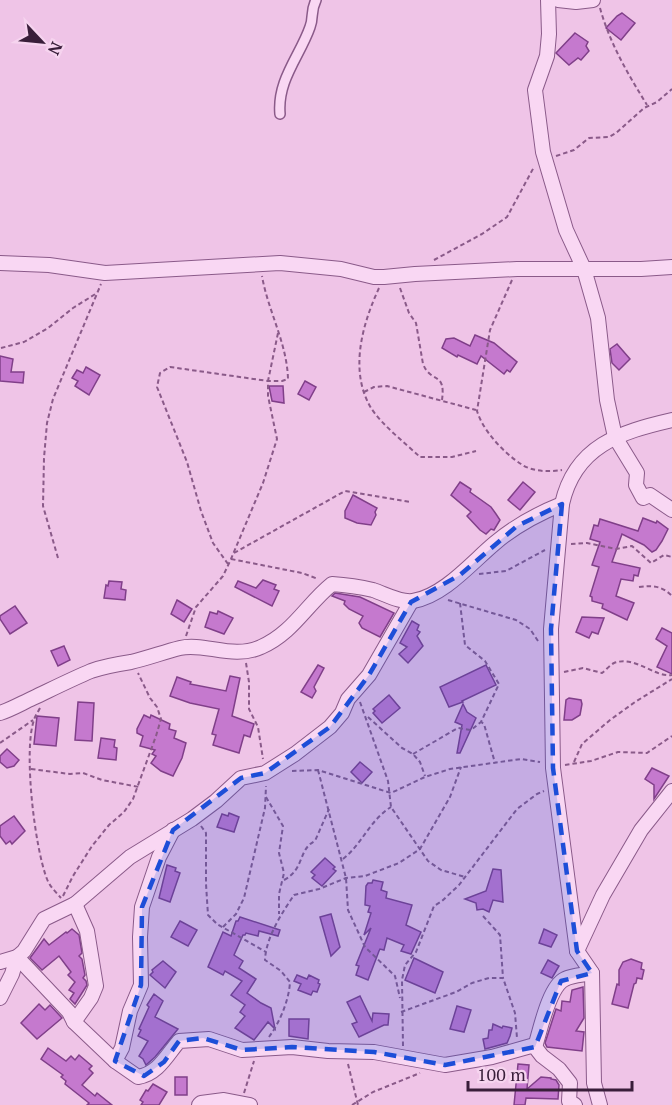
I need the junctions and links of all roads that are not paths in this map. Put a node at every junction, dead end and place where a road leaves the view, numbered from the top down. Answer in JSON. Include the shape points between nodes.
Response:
{"nodes":[{"id":1,"x":316,"y":0,"type":"edge"},
{"id":2,"x":548,"y":0,"type":"edge"},
{"id":3,"x":558,"y":0,"type":"edge"},
{"id":4,"x":595,"y":0,"type":"edge"},
{"id":5,"x":280,"y":114,"type":"dead end"},
{"id":6,"x":2,"y":265,"type":"edge"},
{"id":7,"x":672,"y":267,"type":"edge"},
{"id":8,"x":584,"y":269,"type":"junction"},
{"id":9,"x":672,"y":420,"type":"edge"},
{"id":10,"x":615,"y":437,"type":"junction"},
{"id":11,"x":562,"y":504,"type":"junction"},
{"id":12,"x":672,"y":510,"type":"edge"},
{"id":13,"x":411,"y":602,"type":"junction"},
{"id":14,"x":0,"y":713,"type":"edge"},
{"id":15,"x":672,"y":791,"type":"edge"},
{"id":16,"x":173,"y":830,"type":"junction"},
{"id":17,"x":75,"y":904,"type":"junction"},
{"id":18,"x":577,"y":951,"type":"junction"},
{"id":19,"x":17,"y":957,"type":"junction"},
{"id":20,"x":0,"y":963,"type":"edge"},
{"id":21,"x":592,"y":973,"type":"junction"},
{"id":22,"x":0,"y":998,"type":"edge"},
{"id":23,"x":74,"y":1022,"type":"junction"},
{"id":24,"x":535,"y":1047,"type":"junction"},
{"id":25,"x":115,"y":1061,"type":"junction"},
{"id":26,"x":245,"y":1104,"type":"edge"},
{"id":27,"x":199,"y":1105,"type":"edge"},
{"id":28,"x":575,"y":1105,"type":"edge"},
{"id":29,"x":600,"y":1105,"type":"edge"}],
"edges":[{"from":1,"to":5,"type":"street","via":[[311,10],[312,24],[285,78]]},
{"from":2,"to":8,"type":"street","via":[[547,56],[535,90],[544,155],[566,230]]},
{"from":3,"to":4,"type":"street"},
{"from":6,"to":8,"type":"street","via":[[49,264],[105,273],[280,263],[340,268],[384,278],[517,269]]},
{"from":7,"to":8,"type":"street"},
{"from":8,"to":10,"type":"street","via":[[598,318]]},
{"from":9,"to":10,"type":"street"},
{"from":10,"to":11,"type":"street","via":[[584,459],[566,488]]},
{"from":10,"to":12,"type":"street","via":[[637,473],[636,485],[643,498],[650,495]]},
{"from":11,"to":13,"type":"street","via":[[516,526],[460,575]]},
{"from":11,"to":18,"type":"street","via":[[551,628],[553,768]]},
{"from":13,"to":14,"type":"street","via":[[332,584],[299,620],[259,649],[241,652],[183,647],[112,664]]},
{"from":13,"to":16,"type":"street","via":[[369,675],[330,727],[265,773],[241,778]]},
{"from":15,"to":18,"type":"street","via":[[641,830],[603,895]]},
{"from":16,"to":17,"type":"street","via":[[130,857]]},
{"from":16,"to":25,"type":"street","via":[[142,907],[141,985]]},
{"from":17,"to":19,"type":"street","via":[[44,919]]},
{"from":17,"to":23,"type":"street","via":[[87,931],[96,986]]},
{"from":18,"to":21,"type":"street"},
{"from":19,"to":20,"type":"street"},
{"from":19,"to":22,"type":"street"},
{"from":19,"to":23,"type":"street"},
{"from":21,"to":24,"type":"street","via":[[561,981],[550,999]]},
{"from":21,"to":29,"type":"street","via":[[594,1083]]},
{"from":23,"to":25,"type":"street"},
{"from":24,"to":25,"type":"street","via":[[446,1065],[374,1053],[292,1047],[236,1049],[203,1038],[179,1041],[164,1062],[144,1076],[138,1077]]},
{"from":24,"to":28,"type":"street","via":[[570,1083],[569,1101]]},
{"from":26,"to":27,"type":"street","via":[[224,1100]]}]}
